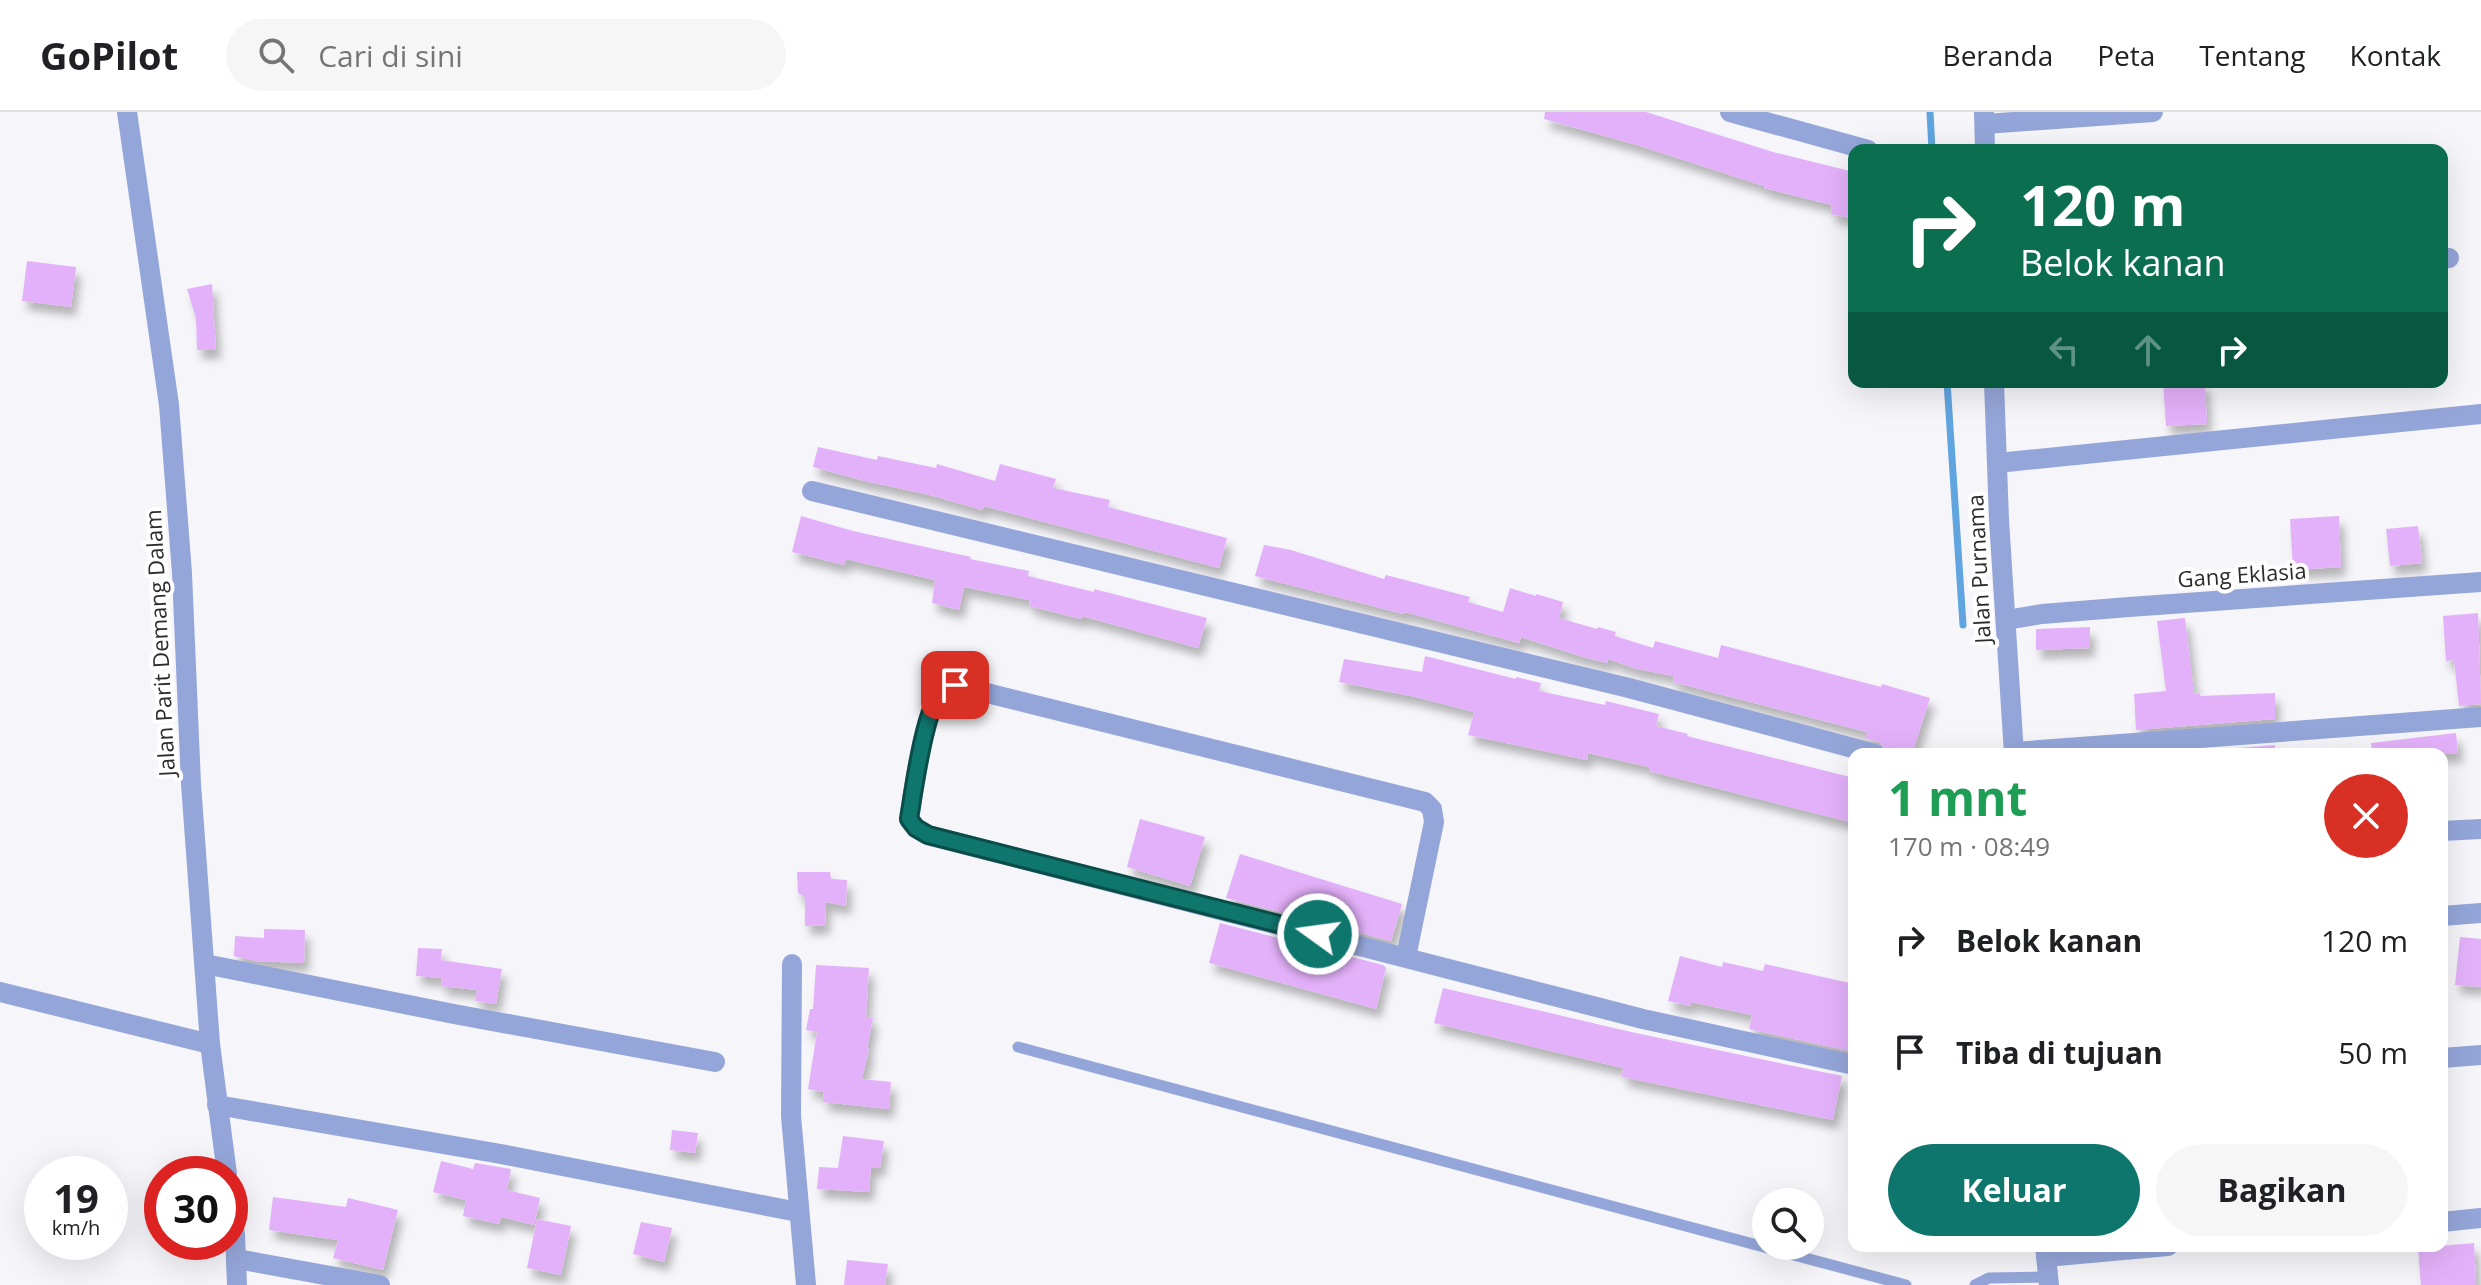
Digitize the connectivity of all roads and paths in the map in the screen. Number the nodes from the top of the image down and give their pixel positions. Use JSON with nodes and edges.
{"nodes":[{"id":1,"x":127,"y":112,"type":"edge"},
{"id":2,"x":1730,"y":112,"type":"edge"},
{"id":3,"x":2153,"y":112,"type":"edge"},
{"id":4,"x":1984,"y":118,"type":"edge"},
{"id":5,"x":1848,"y":144,"type":"edge"},
{"id":6,"x":1985,"y":144,"type":"edge"},
{"id":7,"x":1994,"y":388,"type":"edge"},
{"id":8,"x":2481,"y":414,"type":"edge"},
{"id":9,"x":1997,"y":463,"type":"junction"},
{"id":10,"x":812,"y":491,"type":"dead end"},
{"id":11,"x":2481,"y":582,"type":"edge"},
{"id":12,"x":2006,"y":620,"type":"junction"},
{"id":13,"x":2481,"y":717,"type":"edge"},
{"id":14,"x":1853,"y":748,"type":"edge"},
{"id":15,"x":2014,"y":748,"type":"edge"},
{"id":16,"x":2079,"y":748,"type":"edge"},
{"id":17,"x":2481,"y":829,"type":"edge"},
{"id":18,"x":2448,"y":831,"type":"edge"},
{"id":19,"x":2481,"y":913,"type":"edge"},
{"id":20,"x":2448,"y":916,"type":"edge"},
{"id":21,"x":1406,"y":957,"type":"junction"},
{"id":22,"x":205,"y":964,"type":"junction"},
{"id":23,"x":792,"y":964,"type":"dead end"},
{"id":24,"x":0,"y":992,"type":"edge"},
{"id":25,"x":210,"y":1044,"type":"junction"},
{"id":26,"x":1018,"y":1047,"type":"dead end"},
{"id":27,"x":2481,"y":1055,"type":"edge"},
{"id":28,"x":2448,"y":1058,"type":"edge"},
{"id":29,"x":715,"y":1062,"type":"dead end"},
{"id":30,"x":1848,"y":1064,"type":"edge"},
{"id":31,"x":217,"y":1105,"type":"junction"},
{"id":32,"x":224,"y":1156,"type":"edge"},
{"id":33,"x":798,"y":1212,"type":"junction"},
{"id":34,"x":2481,"y":1218,"type":"edge"},
{"id":35,"x":2448,"y":1221,"type":"edge"},
{"id":36,"x":2132,"y":1252,"type":"edge"},
{"id":37,"x":237,"y":1260,"type":"edge"},
{"id":38,"x":242,"y":1260,"type":"edge"},
{"id":39,"x":2047,"y":1266,"type":"edge"},
{"id":40,"x":237,"y":1285,"type":"edge"},
{"id":41,"x":380,"y":1285,"type":"edge"},
{"id":42,"x":806,"y":1285,"type":"edge"},
{"id":43,"x":1906,"y":1285,"type":"edge"},
{"id":44,"x":1975,"y":1285,"type":"edge"}],
"edges":[{"from":1,"to":22,"type":"street","name":"Jalan Parit Demang Dalam"},
{"from":2,"to":5,"type":"street"},
{"from":3,"to":4,"type":"street"},
{"from":4,"to":6,"type":"street"},
{"from":7,"to":9,"type":"street","name":"Jalan Purnama"},
{"from":8,"to":9,"type":"street"},
{"from":9,"to":12,"type":"street","name":"Jalan Purnama"},
{"from":10,"to":14,"type":"street"},
{"from":11,"to":12,"type":"street","name":"Gang Eklasia"},
{"from":12,"to":15,"type":"street","name":"Jalan Purnama"},
{"from":13,"to":16,"type":"street"},
{"from":17,"to":18,"type":"street"},
{"from":19,"to":20,"type":"street"},
{"from":21,"to":21,"type":"street"},
{"from":21,"to":30,"type":"street"},
{"from":22,"to":25,"type":"street","name":"Jalan Parit Demang Dalam"},
{"from":22,"to":29,"type":"street"},
{"from":23,"to":33,"type":"street"},
{"from":24,"to":25,"type":"street"},
{"from":25,"to":31,"type":"street","name":"Jalan Parit Demang Dalam"},
{"from":26,"to":43,"type":"lane"},
{"from":27,"to":28,"type":"street"},
{"from":31,"to":32,"type":"street","name":"Jalan Parit Demang Dalam"},
{"from":31,"to":33,"type":"street"},
{"from":33,"to":42,"type":"street"},
{"from":34,"to":35,"type":"street"},
{"from":36,"to":39,"type":"street"},
{"from":37,"to":40,"type":"street"},
{"from":38,"to":41,"type":"street"},
{"from":39,"to":44,"type":"lane"}]}
